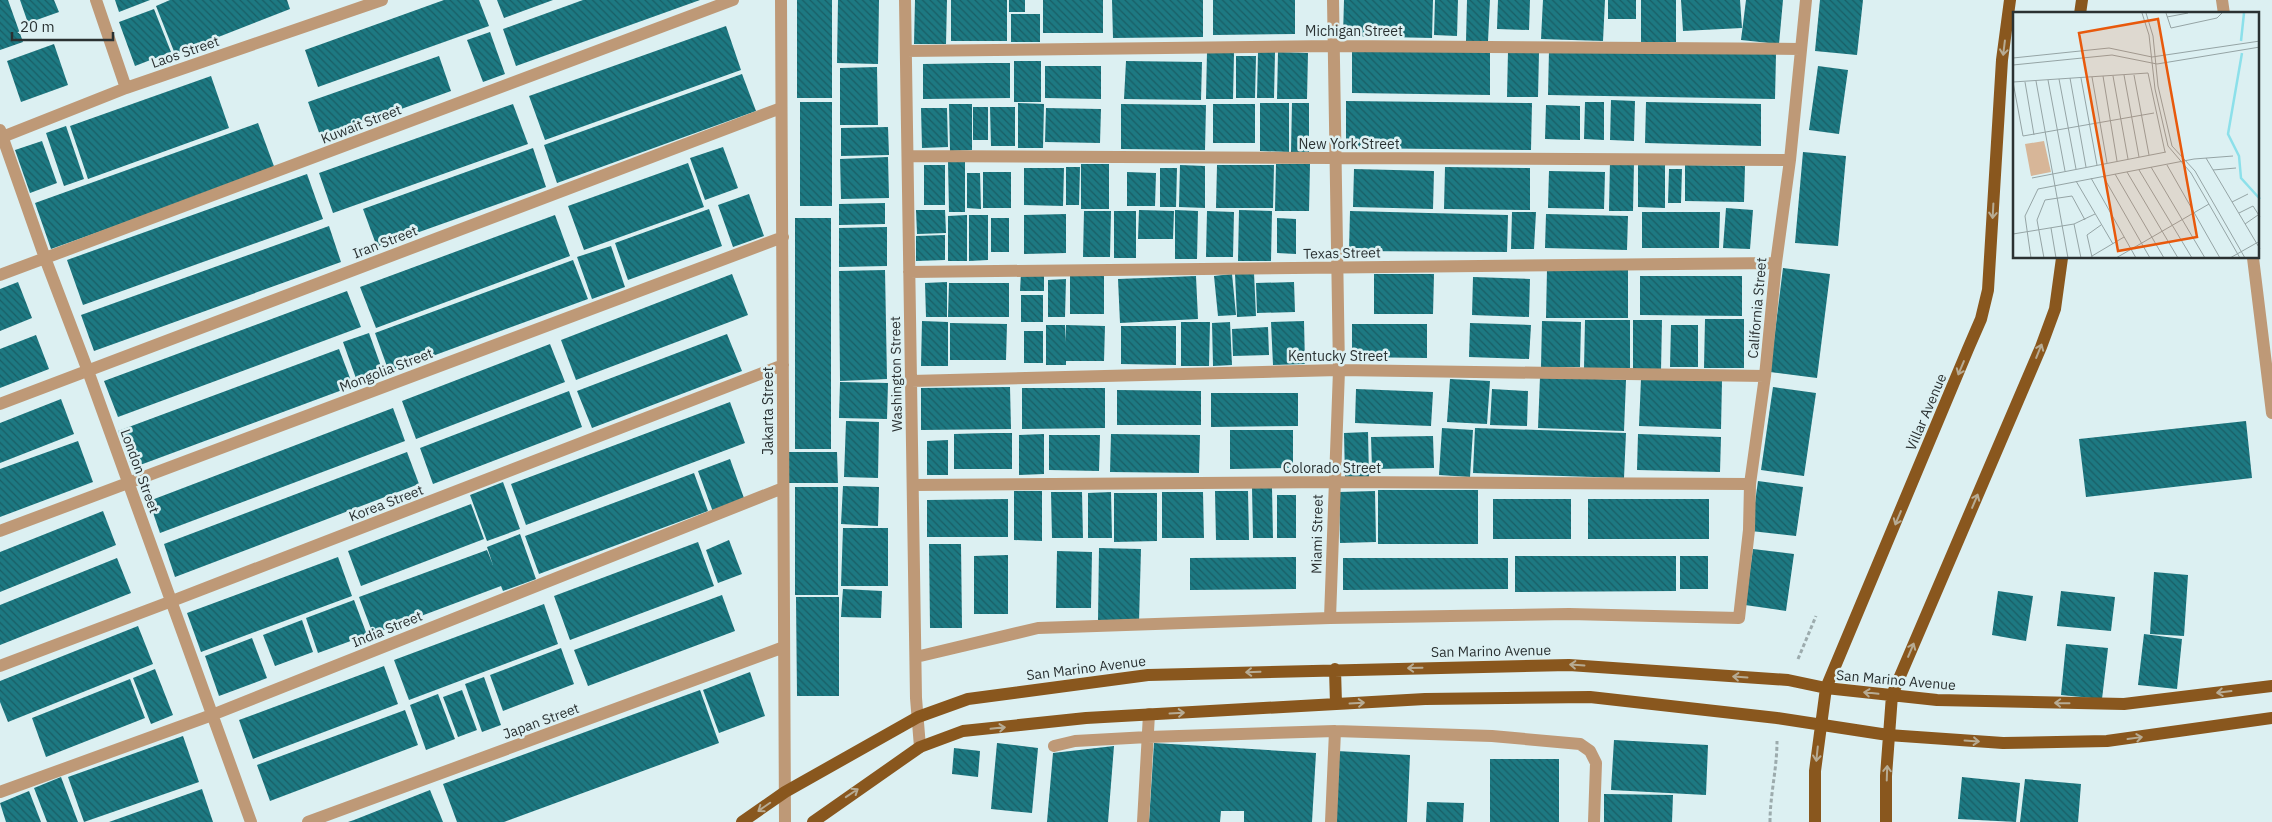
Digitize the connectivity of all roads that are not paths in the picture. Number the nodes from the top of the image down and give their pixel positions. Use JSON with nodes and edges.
{"nodes":[{"id":1,"x":96,"y":0,"type":"edge"},
{"id":2,"x":382,"y":0,"type":"edge"},
{"id":3,"x":733,"y":0,"type":"edge"},
{"id":4,"x":781,"y":0,"type":"edge"},
{"id":5,"x":905,"y":0,"type":"edge"},
{"id":6,"x":1333,"y":0,"type":"edge"},
{"id":7,"x":1806,"y":0,"type":"edge"},
{"id":8,"x":2010,"y":0,"type":"edge"},
{"id":9,"x":1333,"y":46,"type":"junction"},
{"id":10,"x":1801,"y":49,"type":"junction"},
{"id":11,"x":906,"y":51,"type":"junction"},
{"id":12,"x":126,"y":88,"type":"junction"},
{"id":13,"x":781,"y":108,"type":"junction"},
{"id":14,"x":1,"y":135,"type":"edge"},
{"id":15,"x":908,"y":156,"type":"junction"},
{"id":16,"x":1335,"y":160,"type":"junction"},
{"id":17,"x":1790,"y":160,"type":"junction"},
{"id":18,"x":783,"y":237,"type":"junction"},
{"id":19,"x":45,"y":258,"type":"junction"},
{"id":20,"x":2062,"y":259,"type":"edge"},
{"id":21,"x":2253,"y":259,"type":"edge"},
{"id":22,"x":1776,"y":263,"type":"junction"},
{"id":23,"x":1337,"y":268,"type":"junction"},
{"id":24,"x":909,"y":272,"type":"junction"},
{"id":25,"x":0,"y":275,"type":"edge"},
{"id":26,"x":783,"y":365,"type":"junction"},
{"id":27,"x":1338,"y":370,"type":"junction"},
{"id":28,"x":88,"y":371,"type":"junction"},
{"id":29,"x":1765,"y":376,"type":"junction"},
{"id":30,"x":911,"y":381,"type":"junction"},
{"id":31,"x":0,"y":404,"type":"edge"},
{"id":32,"x":2272,"y":413,"type":"edge"},
{"id":33,"x":1333,"y":482,"type":"junction"},
{"id":34,"x":127,"y":483,"type":"junction"},
{"id":35,"x":1750,"y":484,"type":"junction"},
{"id":36,"x":913,"y":485,"type":"junction"},
{"id":37,"x":783,"y":488,"type":"junction"},
{"id":38,"x":0,"y":532,"type":"edge"},
{"id":39,"x":172,"y":602,"type":"junction"},
{"id":40,"x":1330,"y":618,"type":"junction"},
{"id":41,"x":784,"y":648,"type":"junction"},
{"id":42,"x":916,"y":657,"type":"junction"},
{"id":43,"x":0,"y":666,"type":"edge"},
{"id":44,"x":1335,"y":670,"type":"junction"},
{"id":45,"x":2272,"y":686,"type":"edge"},
{"id":46,"x":1826,"y":688,"type":"junction"},
{"id":47,"x":1892,"y":695,"type":"junction"},
{"id":48,"x":1336,"y":704,"type":"junction"},
{"id":49,"x":212,"y":714,"type":"junction"},
{"id":50,"x":1149,"y":714,"type":"junction"},
{"id":51,"x":918,"y":718,"type":"junction"},
{"id":52,"x":2272,"y":718,"type":"edge"},
{"id":53,"x":1820,"y":726,"type":"junction"},
{"id":54,"x":1336,"y":731,"type":"junction"},
{"id":55,"x":1888,"y":735,"type":"junction"},
{"id":56,"x":1148,"y":737,"type":"junction"},
{"id":57,"x":1054,"y":746,"type":"dead end"},
{"id":58,"x":920,"y":747,"type":"junction"},
{"id":59,"x":0,"y":792,"type":"edge"},
{"id":60,"x":785,"y":792,"type":"junction"},
{"id":61,"x":251,"y":822,"type":"edge"},
{"id":62,"x":308,"y":822,"type":"edge"},
{"id":63,"x":742,"y":822,"type":"edge"},
{"id":64,"x":785,"y":822,"type":"edge"},
{"id":65,"x":813,"y":822,"type":"edge"},
{"id":66,"x":1143,"y":822,"type":"edge"},
{"id":67,"x":1330,"y":822,"type":"edge"},
{"id":68,"x":1594,"y":822,"type":"edge"},
{"id":69,"x":1815,"y":822,"type":"edge"},
{"id":70,"x":1886,"y":822,"type":"edge"}],
"edges":[{"from":1,"to":12,"type":"street"},
{"from":2,"to":12,"type":"street","name":"Laos Street"},
{"from":3,"to":19,"type":"street","name":"Kuwait Street"},
{"from":4,"to":13,"type":"street","name":"Jakarta Street"},
{"from":5,"to":11,"type":"street","name":"Washington Street"},
{"from":6,"to":9,"type":"street","name":"Miami Street"},
{"from":7,"to":10,"type":"street","name":"California Street"},
{"from":8,"to":46,"type":"main road","name":"Villar Avenue","one_way":true},
{"from":9,"to":10,"type":"street","name":"Michigan Street"},
{"from":9,"to":11,"type":"street","name":"Michigan Street"},
{"from":9,"to":16,"type":"street","name":"Miami Street"},
{"from":10,"to":17,"type":"street","name":"California Street"},
{"from":11,"to":15,"type":"street","name":"Washington Street"},
{"from":12,"to":14,"type":"street","name":"Laos Street"},
{"from":13,"to":18,"type":"street","name":"Jakarta Street"},
{"from":13,"to":28,"type":"street","name":"Iran Street"},
{"from":14,"to":19,"type":"street","name":"London Street"},
{"from":15,"to":16,"type":"street","name":"New York Street"},
{"from":15,"to":24,"type":"street","name":"Washington Street"},
{"from":16,"to":17,"type":"street","name":"New York Street"},
{"from":16,"to":23,"type":"street","name":"Miami Street"},
{"from":17,"to":22,"type":"street","name":"California Street"},
{"from":18,"to":26,"type":"street","name":"Jakarta Street"},
{"from":18,"to":34,"type":"street","name":"Mongolia Street"},
{"from":19,"to":25,"type":"street","name":"Kuwait Street"},
{"from":19,"to":28,"type":"street","name":"London Street"},
{"from":47,"to":20,"type":"main road","one_way":true},
{"from":21,"to":32,"type":"street"},
{"from":22,"to":23,"type":"street","name":"Texas Street"},
{"from":22,"to":29,"type":"street","name":"California Street"},
{"from":23,"to":24,"type":"street","name":"Texas Street"},
{"from":23,"to":27,"type":"street","name":"Miami Street"},
{"from":24,"to":30,"type":"street","name":"Washington Street"},
{"from":26,"to":37,"type":"street","name":"Jakarta Street"},
{"from":26,"to":39,"type":"street","name":"Korea Street"},
{"from":27,"to":29,"type":"street","name":"Kentucky Street"},
{"from":27,"to":30,"type":"street","name":"Kentucky Street"},
{"from":27,"to":33,"type":"street","name":"Miami Street"},
{"from":28,"to":31,"type":"street","name":"Iran Street"},
{"from":28,"to":34,"type":"street","name":"London Street"},
{"from":29,"to":35,"type":"street","name":"California Street"},
{"from":30,"to":36,"type":"street","name":"Washington Street"},
{"from":33,"to":35,"type":"street","name":"Colorado Street"},
{"from":33,"to":36,"type":"street","name":"Colorado Street"},
{"from":33,"to":40,"type":"street","name":"Miami Street"},
{"from":34,"to":38,"type":"street","name":"Mongolia Street"},
{"from":34,"to":39,"type":"street","name":"London Street"},
{"from":35,"to":40,"type":"street","name":"California Street"},
{"from":36,"to":42,"type":"street","name":"Washington Street"},
{"from":37,"to":41,"type":"street","name":"Jakarta Street"},
{"from":37,"to":49,"type":"street","name":"India Street"},
{"from":39,"to":43,"type":"street","name":"Korea Street"},
{"from":39,"to":49,"type":"street","name":"London Street"},
{"from":40,"to":42,"type":"street"},
{"from":41,"to":60,"type":"street","name":"Jakarta Street"},
{"from":41,"to":62,"type":"street","name":"Japan Street"},
{"from":42,"to":51,"type":"street","name":"Washington Street"},
{"from":46,"to":44,"type":"main road","name":"San Marino Avenue","one_way":true},
{"from":44,"to":48,"type":"main road"},
{"from":44,"to":51,"type":"main road","name":"San Marino Avenue","one_way":true},
{"from":45,"to":47,"type":"main road","name":"San Marino Avenue","one_way":true},
{"from":47,"to":46,"type":"main road","name":"San Marino Avenue","one_way":true},
{"from":46,"to":53,"type":"main road","name":"Villar Avenue"},
{"from":47,"to":55,"type":"main road"},
{"from":50,"to":48,"type":"main road","one_way":true},
{"from":48,"to":53,"type":"main road","one_way":true},
{"from":49,"to":59,"type":"street","name":"India Street"},
{"from":49,"to":61,"type":"street","name":"London Street"},
{"from":50,"to":56,"type":"street"},
{"from":58,"to":50,"type":"main road","one_way":true},
{"from":51,"to":58,"type":"street","name":"Washington Street"},
{"from":51,"to":60,"type":"main road","name":"San Marino Avenue"},
{"from":55,"to":52,"type":"main road","one_way":true},
{"from":53,"to":55,"type":"main road"},
{"from":53,"to":69,"type":"main road","name":"Villar Avenue","one_way":true},
{"from":54,"to":56,"type":"street"},
{"from":54,"to":67,"type":"street"},
{"from":54,"to":68,"type":"street"},
{"from":70,"to":55,"type":"main road","one_way":true},
{"from":56,"to":57,"type":"street"},
{"from":56,"to":66,"type":"street"},
{"from":65,"to":58,"type":"main road","one_way":true},
{"from":60,"to":63,"type":"main road","name":"San Marino Avenue","one_way":true},
{"from":60,"to":64,"type":"street","name":"Jakarta Street"}]}
